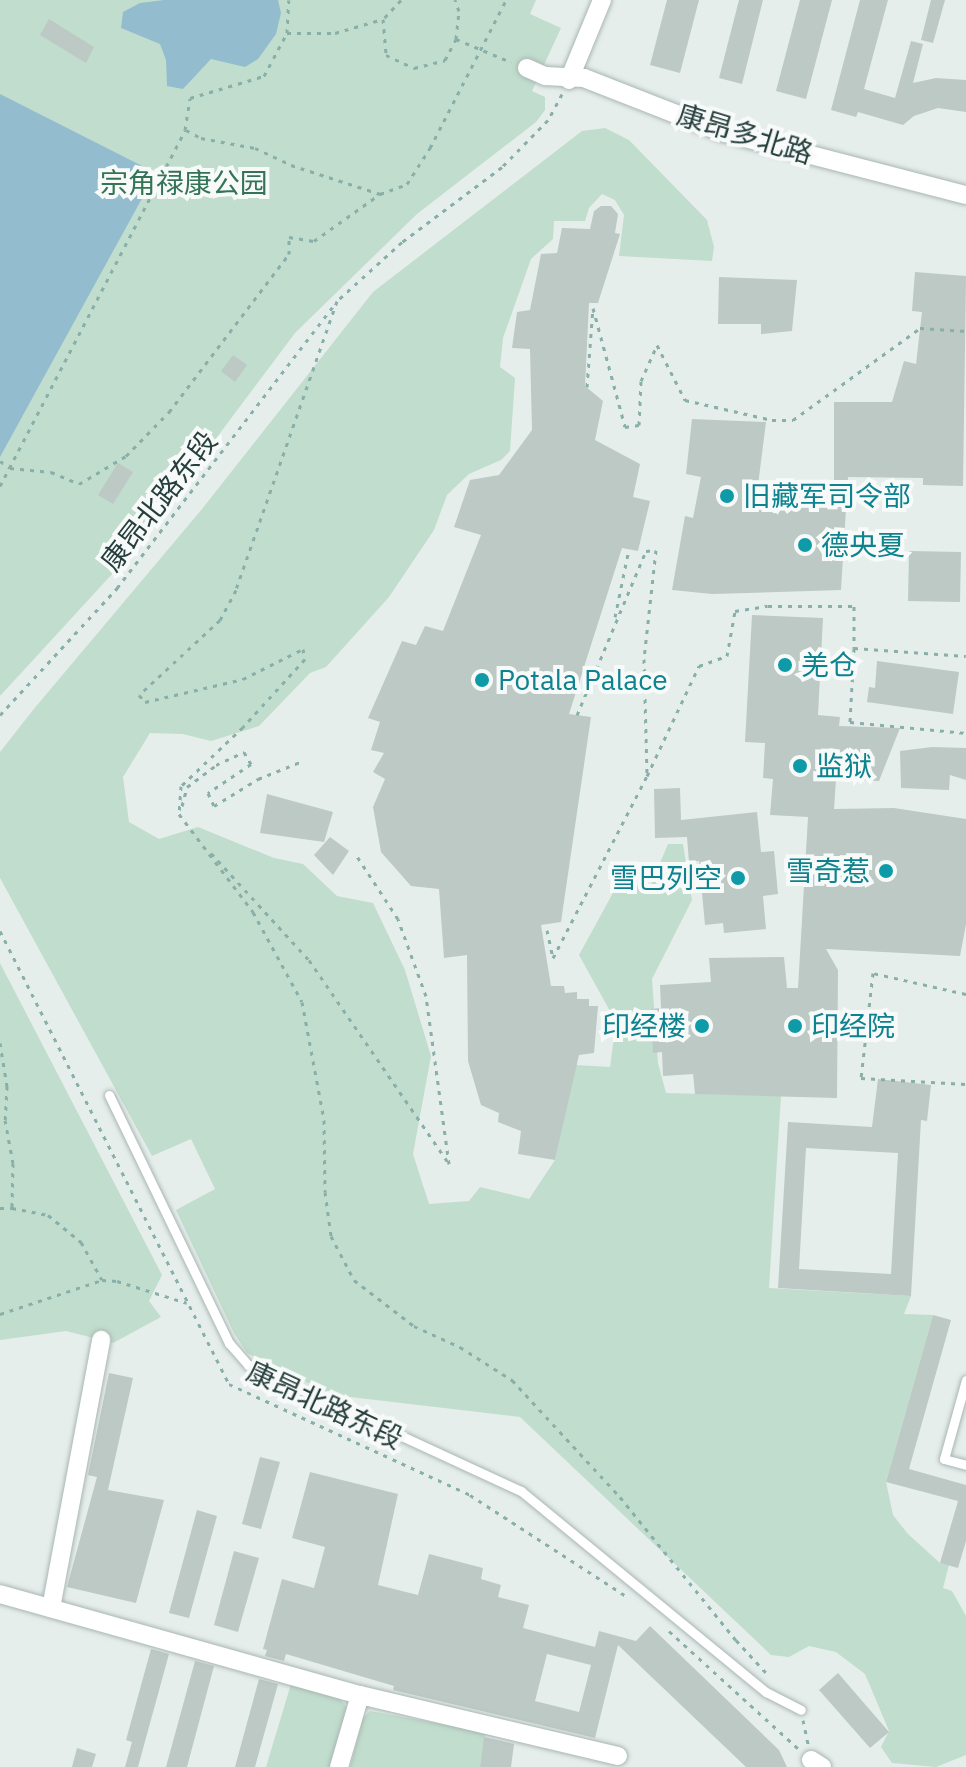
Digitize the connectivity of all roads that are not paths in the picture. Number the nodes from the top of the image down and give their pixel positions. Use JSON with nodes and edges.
{"nodes":[{"id":1,"x":602,"y":0,"type":"edge"},
{"id":2,"x":525,"y":67,"type":"road end"},
{"id":3,"x":569,"y":80,"type":"junction"},
{"id":4,"x":966,"y":195,"type":"edge"},
{"id":5,"x":109,"y":1095,"type":"dead end"},
{"id":6,"x":101,"y":1340,"type":"dead end"},
{"id":7,"x":966,"y":1380,"type":"edge"},
{"id":8,"x":966,"y":1465,"type":"edge"},
{"id":9,"x":0,"y":1594,"type":"edge"},
{"id":10,"x":51,"y":1608,"type":"junction"},
{"id":11,"x":360,"y":1695,"type":"junction"},
{"id":12,"x":801,"y":1710,"type":"road end"},
{"id":13,"x":618,"y":1756,"type":"dead end"},
{"id":14,"x":339,"y":1767,"type":"edge"}],
"edges":[{"from":1,"to":3,"type":"street"},
{"from":2,"to":3,"type":"street","name":"康昂多北路"},
{"from":3,"to":4,"type":"street","name":"康昂多北路"},
{"from":5,"to":12,"type":"lane"},
{"from":6,"to":10,"type":"street"},
{"from":7,"to":8,"type":"lane"},
{"from":9,"to":10,"type":"street"},
{"from":10,"to":11,"type":"street"},
{"from":11,"to":13,"type":"street"},
{"from":11,"to":14,"type":"street"}]}
